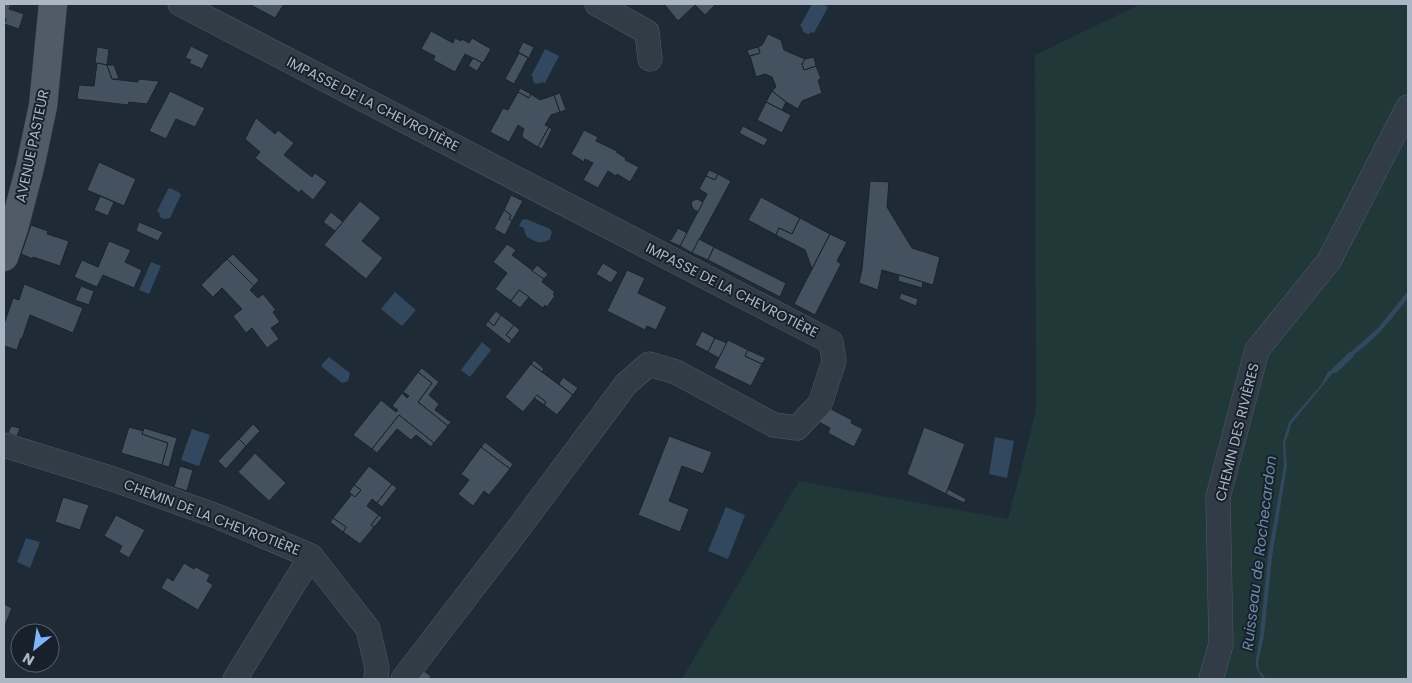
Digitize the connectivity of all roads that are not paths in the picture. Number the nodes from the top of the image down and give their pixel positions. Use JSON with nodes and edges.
{"nodes":[{"id":1,"x":53,"y":4,"type":"edge"},
{"id":2,"x":180,"y":4,"type":"edge"},
{"id":3,"x":597,"y":4,"type":"edge"},
{"id":4,"x":650,"y":59,"type":"dead end"},
{"id":5,"x":1408,"y":107,"type":"edge"},
{"id":6,"x":4,"y":257,"type":"edge"},
{"id":7,"x":4,"y":445,"type":"edge"},
{"id":8,"x":311,"y":556,"type":"junction"},
{"id":9,"x":235,"y":679,"type":"edge"},
{"id":10,"x":376,"y":679,"type":"edge"},
{"id":11,"x":403,"y":679,"type":"edge"},
{"id":12,"x":1211,"y":679,"type":"edge"}],
"edges":[{"from":1,"to":6,"type":"main road","name":"AVENUE PASTEUR"},
{"from":2,"to":11,"type":"street","name":"IMPASSE DE LA CHEVROTIÈRE"},
{"from":3,"to":4,"type":"street"},
{"from":5,"to":12,"type":"street","name":"CHEMIN DES RIVIÈRES"},
{"from":7,"to":8,"type":"street","name":"CHEMIN DE LA CHEVROTIÈRE"},
{"from":8,"to":9,"type":"street"},
{"from":8,"to":10,"type":"street","name":"CHEMIN DE LA CHEVROTIÈRE"}]}
